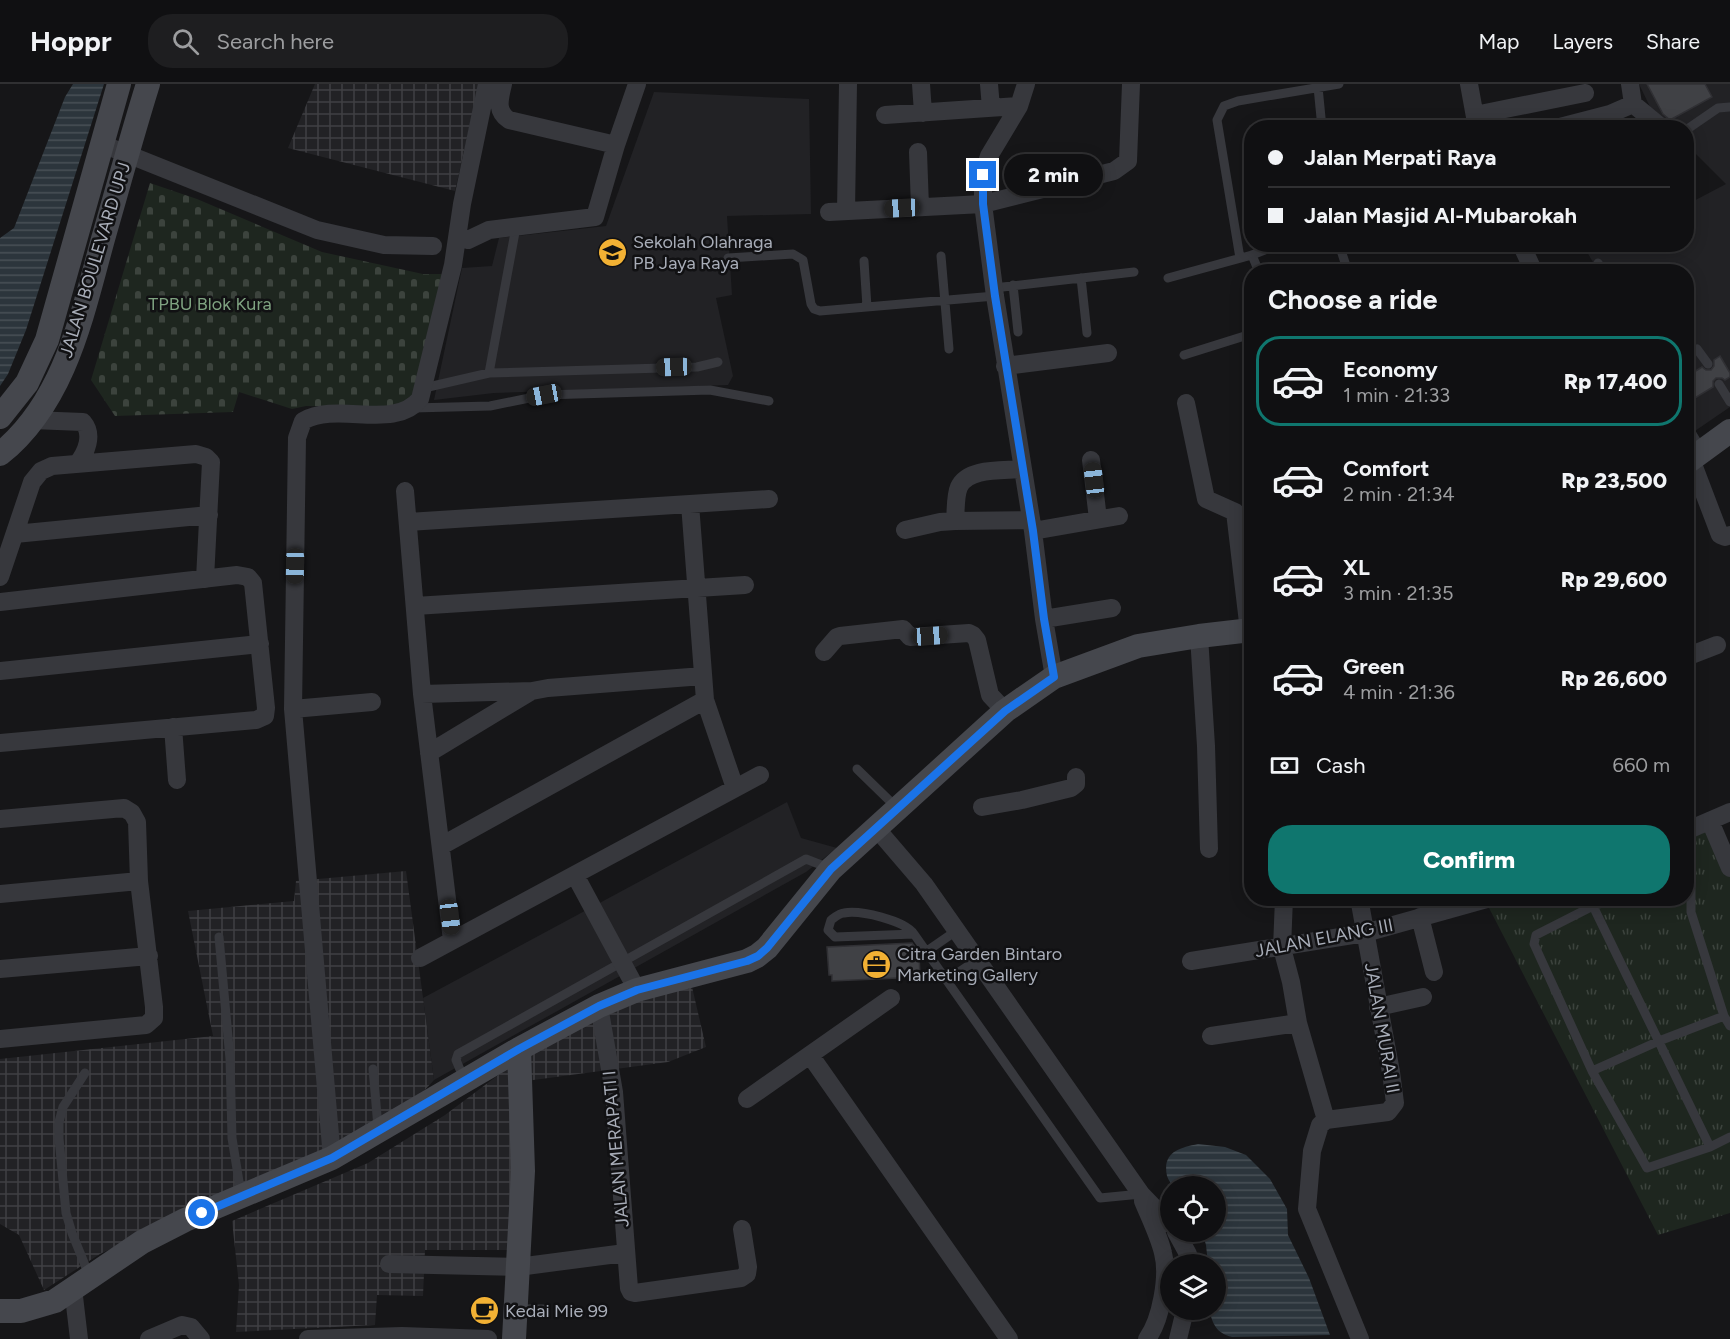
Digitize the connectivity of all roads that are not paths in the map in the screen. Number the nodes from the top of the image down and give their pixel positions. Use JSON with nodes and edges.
{"nodes":[{"id":1,"x":119,"y":84,"type":"edge"},
{"id":2,"x":148,"y":84,"type":"edge"},
{"id":3,"x":487,"y":84,"type":"edge"},
{"id":4,"x":503,"y":84,"type":"edge"},
{"id":5,"x":637,"y":84,"type":"edge"},
{"id":6,"x":848,"y":84,"type":"edge"},
{"id":7,"x":921,"y":84,"type":"edge"},
{"id":8,"x":989,"y":84,"type":"edge"},
{"id":9,"x":1026,"y":84,"type":"edge"},
{"id":10,"x":1131,"y":84,"type":"edge"},
{"id":11,"x":1339,"y":84,"type":"edge"},
{"id":12,"x":1469,"y":84,"type":"edge"},
{"id":13,"x":1630,"y":84,"type":"edge"},
{"id":14,"x":1318,"y":87,"type":"junction"},
{"id":15,"x":1585,"y":93,"type":"dead end"},
{"id":16,"x":1634,"y":104,"type":"junction"},
{"id":17,"x":1019,"y":106,"type":"junction"},
{"id":18,"x":1730,"y":107,"type":"edge"},
{"id":19,"x":991,"y":108,"type":"junction"},
{"id":20,"x":923,"y":112,"type":"junction"},
{"id":21,"x":885,"y":115,"type":"dead end"},
{"id":22,"x":1321,"y":120,"type":"edge"},
{"id":23,"x":1476,"y":120,"type":"edge"},
{"id":24,"x":1480,"y":120,"type":"edge"},
{"id":25,"x":1587,"y":120,"type":"edge"},
{"id":26,"x":1653,"y":120,"type":"edge"},
{"id":27,"x":1694,"y":124,"type":"edge"},
{"id":28,"x":102,"y":144,"type":"junction"},
{"id":29,"x":616,"y":145,"type":"junction"},
{"id":30,"x":918,"y":152,"type":"dead end"},
{"id":31,"x":127,"y":153,"type":"junction"},
{"id":32,"x":983,"y":204,"type":"junction"},
{"id":33,"x":921,"y":207,"type":"junction"},
{"id":34,"x":516,"y":227,"type":"junction"},
{"id":35,"x":468,"y":240,"type":"dead end"},
{"id":36,"x":433,"y":246,"type":"dead end"},
{"id":37,"x":1260,"y":252,"type":"edge"},
{"id":38,"x":1252,"y":255,"type":"junction"},
{"id":39,"x":941,"y":256,"type":"dead end"},
{"id":40,"x":728,"y":258,"type":"dead end"},
{"id":41,"x":1240,"y":258,"type":"junction"},
{"id":42,"x":864,"y":261,"type":"dead end"},
{"id":43,"x":1255,"y":264,"type":"edge"},
{"id":44,"x":1134,"y":272,"type":"dead end"},
{"id":45,"x":1081,"y":278,"type":"junction"},
{"id":46,"x":1168,"y":278,"type":"dead end"},
{"id":47,"x":1013,"y":285,"type":"junction"},
{"id":48,"x":994,"y":292,"type":"junction"},
{"id":49,"x":945,"y":301,"type":"junction"},
{"id":50,"x":867,"y":307,"type":"junction"},
{"id":51,"x":1018,"y":332,"type":"dead end"},
{"id":52,"x":1087,"y":333,"type":"dead end"},
{"id":53,"x":1244,"y":336,"type":"edge"},
{"id":54,"x":949,"y":349,"type":"dead end"},
{"id":55,"x":1694,"y":351,"type":"edge"},
{"id":56,"x":1108,"y":353,"type":"dead end"},
{"id":57,"x":1184,"y":355,"type":"dead end"},
{"id":58,"x":718,"y":362,"type":"dead end"},
{"id":59,"x":1708,"y":364,"type":"dead end"},
{"id":60,"x":1005,"y":366,"type":"junction"},
{"id":61,"x":489,"y":373,"type":"junction"},
{"id":62,"x":1719,"y":384,"type":"dead end"},
{"id":63,"x":424,"y":388,"type":"junction"},
{"id":64,"x":769,"y":401,"type":"dead end"},
{"id":65,"x":1730,"y":402,"type":"edge"},
{"id":66,"x":1186,"y":403,"type":"dead end"},
{"id":67,"x":413,"y":408,"type":"junction"},
{"id":68,"x":0,"y":417,"type":"edge"},
{"id":69,"x":32,"y":420,"type":"junction"},
{"id":70,"x":1730,"y":431,"type":"edge"},
{"id":71,"x":0,"y":454,"type":"edge"},
{"id":72,"x":1694,"y":456,"type":"edge"},
{"id":73,"x":1091,"y":460,"type":"dead end"},
{"id":74,"x":1694,"y":460,"type":"edge"},
{"id":75,"x":77,"y":464,"type":"junction"},
{"id":76,"x":1022,"y":469,"type":"junction"},
{"id":77,"x":405,"y":491,"type":"dead end"},
{"id":78,"x":769,"y":499,"type":"dead end"},
{"id":79,"x":690,"y":504,"type":"junction"},
{"id":80,"x":208,"y":515,"type":"junction"},
{"id":81,"x":1119,"y":516,"type":"dead end"},
{"id":82,"x":1098,"y":519,"type":"junction"},
{"id":83,"x":955,"y":521,"type":"junction"},
{"id":84,"x":408,"y":522,"type":"junction"},
{"id":85,"x":1032,"y":525,"type":"junction"},
{"id":86,"x":905,"y":530,"type":"dead end"},
{"id":87,"x":15,"y":534,"type":"junction"},
{"id":88,"x":1730,"y":535,"type":"edge"},
{"id":89,"x":0,"y":577,"type":"edge"},
{"id":90,"x":205,"y":579,"type":"junction"},
{"id":91,"x":1244,"y":583,"type":"edge"},
{"id":92,"x":745,"y":585,"type":"dead end"},
{"id":93,"x":697,"y":588,"type":"junction"},
{"id":94,"x":0,"y":602,"type":"edge"},
{"id":95,"x":415,"y":606,"type":"junction"},
{"id":96,"x":1112,"y":608,"type":"dead end"},
{"id":97,"x":1044,"y":619,"type":"junction"},
{"id":98,"x":1244,"y":632,"type":"edge"},
{"id":99,"x":1199,"y":636,"type":"junction"},
{"id":100,"x":260,"y":644,"type":"junction"},
{"id":101,"x":1717,"y":645,"type":"dead end"},
{"id":102,"x":824,"y":652,"type":"dead end"},
{"id":103,"x":1694,"y":654,"type":"edge"},
{"id":104,"x":0,"y":671,"type":"edge"},
{"id":105,"x":704,"y":676,"type":"junction"},
{"id":106,"x":1054,"y":677,"type":"junction"},
{"id":107,"x":532,"y":691,"type":"junction"},
{"id":108,"x":422,"y":694,"type":"junction"},
{"id":109,"x":705,"y":700,"type":"junction"},
{"id":110,"x":372,"y":702,"type":"dead end"},
{"id":111,"x":292,"y":709,"type":"junction"},
{"id":112,"x":1005,"y":711,"type":"junction"},
{"id":113,"x":173,"y":728,"type":"junction"},
{"id":114,"x":0,"y":743,"type":"edge"},
{"id":115,"x":429,"y":753,"type":"junction"},
{"id":116,"x":857,"y":769,"type":"dead end"},
{"id":117,"x":760,"y":775,"type":"dead end"},
{"id":118,"x":1076,"y":777,"type":"dead end"},
{"id":119,"x":177,"y":780,"type":"dead end"},
{"id":120,"x":735,"y":788,"type":"junction"},
{"id":121,"x":982,"y":807,"type":"dead end"},
{"id":122,"x":897,"y":809,"type":"junction"},
{"id":123,"x":1730,"y":812,"type":"edge"},
{"id":124,"x":0,"y":819,"type":"edge"},
{"id":125,"x":1710,"y":820,"type":"junction"},
{"id":126,"x":1694,"y":827,"type":"edge"},
{"id":127,"x":876,"y":828,"type":"junction"},
{"id":128,"x":441,"y":846,"type":"junction"},
{"id":129,"x":1209,"y":849,"type":"dead end"},
{"id":130,"x":1730,"y":868,"type":"edge"},
{"id":131,"x":831,"y":869,"type":"junction"},
{"id":132,"x":575,"y":875,"type":"junction"},
{"id":133,"x":139,"y":881,"type":"junction"},
{"id":134,"x":0,"y":894,"type":"edge"},
{"id":135,"x":1284,"y":906,"type":"edge"},
{"id":136,"x":1360,"y":906,"type":"edge"},
{"id":137,"x":1436,"y":906,"type":"edge"},
{"id":138,"x":1593,"y":906,"type":"joint"},
{"id":139,"x":1690,"y":906,"type":"edge"},
{"id":140,"x":1420,"y":917,"type":"junction"},
{"id":141,"x":956,"y":931,"type":"junction"},
{"id":142,"x":1365,"y":933,"type":"junction"},
{"id":143,"x":915,"y":934,"type":"junction"},
{"id":144,"x":219,"y":937,"type":"dead end"},
{"id":145,"x":452,"y":940,"type":"junction"},
{"id":146,"x":1282,"y":948,"type":"junction"},
{"id":147,"x":927,"y":951,"type":"junction"},
{"id":148,"x":149,"y":956,"type":"junction"},
{"id":149,"x":420,"y":958,"type":"dead end"},
{"id":150,"x":977,"y":960,"type":"junction"},
{"id":151,"x":1191,"y":961,"type":"dead end"},
{"id":152,"x":622,"y":964,"type":"junction"},
{"id":153,"x":0,"y":969,"type":"edge"},
{"id":154,"x":1434,"y":972,"type":"dead end"},
{"id":155,"x":947,"y":980,"type":"junction"},
{"id":156,"x":637,"y":990,"type":"junction"},
{"id":157,"x":1423,"y":997,"type":"dead end"},
{"id":158,"x":891,"y":998,"type":"dead end"},
{"id":159,"x":599,"y":1006,"type":"junction"},
{"id":160,"x":1378,"y":1007,"type":"junction"},
{"id":161,"x":1724,"y":1016,"type":"junction"},
{"id":162,"x":1298,"y":1023,"type":"junction"},
{"id":163,"x":1730,"y":1026,"type":"edge"},
{"id":164,"x":1211,"y":1036,"type":"dead end"},
{"id":165,"x":0,"y":1039,"type":"edge"},
{"id":166,"x":1659,"y":1041,"type":"junction"},
{"id":167,"x":519,"y":1049,"type":"junction"},
{"id":168,"x":810,"y":1055,"type":"junction"},
{"id":169,"x":373,"y":1069,"type":"dead end"},
{"id":170,"x":1592,"y":1071,"type":"junction"},
{"id":171,"x":86,"y":1073,"type":"dead end"},
{"id":172,"x":466,"y":1081,"type":"junction"},
{"id":173,"x":747,"y":1098,"type":"dead end"},
{"id":174,"x":1326,"y":1120,"type":"junction"},
{"id":175,"x":377,"y":1133,"type":"junction"},
{"id":176,"x":1730,"y":1137,"type":"edge"},
{"id":177,"x":1710,"y":1148,"type":"junction"},
{"id":178,"x":332,"y":1158,"type":"junction"},
{"id":179,"x":1141,"y":1194,"type":"junction"},
{"id":180,"x":242,"y":1197,"type":"junction"},
{"id":181,"x":1160,"y":1214,"type":"edge"},
{"id":182,"x":742,"y":1229,"type":"dead end"},
{"id":183,"x":626,"y":1253,"type":"junction"},
{"id":184,"x":1164,"y":1254,"type":"edge"},
{"id":185,"x":389,"y":1264,"type":"dead end"},
{"id":186,"x":518,"y":1267,"type":"junction"},
{"id":187,"x":82,"y":1282,"type":"junction"},
{"id":188,"x":515,"y":1310,"type":"junction"},
{"id":189,"x":543,"y":1310,"type":"dead end"},
{"id":190,"x":0,"y":1311,"type":"edge"},
{"id":191,"x":1160,"y":1312,"type":"edge"},
{"id":192,"x":1183,"y":1320,"type":"edge"},
{"id":193,"x":79,"y":1339,"type":"edge"},
{"id":194,"x":150,"y":1339,"type":"edge"},
{"id":195,"x":201,"y":1339,"type":"edge"},
{"id":196,"x":310,"y":1339,"type":"edge"},
{"id":197,"x":488,"y":1339,"type":"edge"},
{"id":198,"x":514,"y":1339,"type":"edge"},
{"id":199,"x":1010,"y":1339,"type":"edge"},
{"id":200,"x":1147,"y":1339,"type":"edge"},
{"id":201,"x":1178,"y":1339,"type":"edge"},
{"id":202,"x":1360,"y":1339,"type":"edge"}],
"edges":[{"from":1,"to":28,"type":"main road","name":"JALAN BOULEVARD UPJ"},
{"from":2,"to":31,"type":"main road","name":"JALAN BOULEVARD UPJ"},
{"from":3,"to":63,"type":"street"},
{"from":4,"to":29,"type":"street"},
{"from":5,"to":29,"type":"street"},
{"from":6,"to":33,"type":"street"},
{"from":7,"to":20,"type":"street"},
{"from":8,"to":19,"type":"street"},
{"from":9,"to":17,"type":"street"},
{"from":10,"to":32,"type":"street"},
{"from":11,"to":14,"type":"lane"},
{"from":12,"to":23,"type":"street"},
{"from":13,"to":16,"type":"street"},
{"from":14,"to":22,"type":"lane"},
{"from":14,"to":41,"type":"lane"},
{"from":15,"to":24,"type":"street"},
{"from":16,"to":25,"type":"street"},
{"from":16,"to":26,"type":"street"},
{"from":17,"to":19,"type":"street"},
{"from":17,"to":32,"type":"street"},
{"from":18,"to":27,"type":"lane"},
{"from":19,"to":20,"type":"street"},
{"from":20,"to":21,"type":"street"},
{"from":28,"to":31,"type":"street"},
{"from":28,"to":68,"type":"main road","name":"JALAN BOULEVARD UPJ"},
{"from":29,"to":34,"type":"street"},
{"from":30,"to":33,"type":"street"},
{"from":31,"to":36,"type":"street"},
{"from":31,"to":69,"type":"main road","name":"JALAN BOULEVARD UPJ"},
{"from":32,"to":33,"type":"street"},
{"from":32,"to":48,"type":"street"},
{"from":34,"to":35,"type":"street"},
{"from":34,"to":61,"type":"lane"},
{"from":37,"to":38,"type":"lane"},
{"from":38,"to":41,"type":"lane"},
{"from":38,"to":43,"type":"lane"},
{"from":39,"to":49,"type":"lane"},
{"from":40,"to":50,"type":"lane"},
{"from":41,"to":46,"type":"lane"},
{"from":42,"to":50,"type":"lane"},
{"from":44,"to":45,"type":"lane"},
{"from":45,"to":47,"type":"lane"},
{"from":45,"to":52,"type":"lane"},
{"from":47,"to":48,"type":"lane"},
{"from":47,"to":51,"type":"lane"},
{"from":48,"to":49,"type":"lane"},
{"from":48,"to":60,"type":"street"},
{"from":49,"to":50,"type":"lane"},
{"from":49,"to":54,"type":"lane"},
{"from":53,"to":57,"type":"lane"},
{"from":55,"to":59,"type":"lane"},
{"from":56,"to":60,"type":"street"},
{"from":58,"to":61,"type":"lane"},
{"from":60,"to":76,"type":"street"},
{"from":61,"to":63,"type":"lane"},
{"from":62,"to":65,"type":"lane"},
{"from":63,"to":67,"type":"street"},
{"from":64,"to":67,"type":"lane"},
{"from":66,"to":91,"type":"street"},
{"from":67,"to":111,"type":"street"},
{"from":69,"to":71,"type":"main road","name":"JALAN BOULEVARD UPJ"},
{"from":69,"to":75,"type":"street"},
{"from":70,"to":72,"type":"main road"},
{"from":73,"to":82,"type":"street"},
{"from":74,"to":88,"type":"street"},
{"from":75,"to":80,"type":"street"},
{"from":75,"to":87,"type":"street"},
{"from":76,"to":83,"type":"street"},
{"from":76,"to":85,"type":"street"},
{"from":77,"to":84,"type":"street"},
{"from":78,"to":79,"type":"street"},
{"from":79,"to":84,"type":"street"},
{"from":79,"to":93,"type":"street"},
{"from":80,"to":87,"type":"street"},
{"from":80,"to":90,"type":"street"},
{"from":81,"to":82,"type":"street"},
{"from":82,"to":85,"type":"street"},
{"from":83,"to":85,"type":"street"},
{"from":83,"to":86,"type":"street"},
{"from":84,"to":95,"type":"street"},
{"from":85,"to":97,"type":"street"},
{"from":87,"to":89,"type":"street"},
{"from":90,"to":94,"type":"street"},
{"from":90,"to":100,"type":"street"},
{"from":92,"to":93,"type":"street"},
{"from":93,"to":95,"type":"street"},
{"from":93,"to":105,"type":"street"},
{"from":95,"to":108,"type":"street"},
{"from":96,"to":97,"type":"street"},
{"from":97,"to":106,"type":"street"},
{"from":98,"to":99,"type":"main road"},
{"from":99,"to":106,"type":"main road"},
{"from":99,"to":129,"type":"street"},
{"from":100,"to":104,"type":"street"},
{"from":100,"to":113,"type":"street"},
{"from":101,"to":103,"type":"street"},
{"from":102,"to":112,"type":"street"},
{"from":105,"to":107,"type":"street"},
{"from":105,"to":109,"type":"street"},
{"from":106,"to":112,"type":"main road"},
{"from":107,"to":108,"type":"street"},
{"from":107,"to":115,"type":"street"},
{"from":108,"to":115,"type":"street"},
{"from":109,"to":120,"type":"street"},
{"from":109,"to":128,"type":"street"},
{"from":110,"to":111,"type":"street"},
{"from":111,"to":178,"type":"street"},
{"from":112,"to":122,"type":"main road"},
{"from":113,"to":114,"type":"street"},
{"from":113,"to":119,"type":"street"},
{"from":115,"to":128,"type":"street"},
{"from":116,"to":122,"type":"lane"},
{"from":117,"to":120,"type":"street"},
{"from":118,"to":121,"type":"street"},
{"from":120,"to":132,"type":"street"},
{"from":122,"to":127,"type":"main road"},
{"from":123,"to":125,"type":"street"},
{"from":124,"to":133,"type":"street"},
{"from":125,"to":126,"type":"street"},
{"from":125,"to":130,"type":"street"},
{"from":127,"to":131,"type":"main road"},
{"from":127,"to":141,"type":"street"},
{"from":128,"to":145,"type":"street"},
{"from":131,"to":152,"type":"lane"},
{"from":131,"to":156,"type":"main road"},
{"from":132,"to":145,"type":"street"},
{"from":132,"to":152,"type":"street"},
{"from":133,"to":134,"type":"street"},
{"from":133,"to":148,"type":"street"},
{"from":135,"to":146,"type":"street"},
{"from":136,"to":142,"type":"street","name":"JALAN MURAI II"},
{"from":137,"to":140,"type":"street","name":"JALAN ELANG III"},
{"from":138,"to":166,"type":"lane"},
{"from":138,"to":170,"type":"lane"},
{"from":139,"to":161,"type":"lane"},
{"from":140,"to":142,"type":"street","name":"JALAN ELANG III"},
{"from":140,"to":154,"type":"street"},
{"from":141,"to":147,"type":"lane"},
{"from":141,"to":150,"type":"street"},
{"from":142,"to":146,"type":"street","name":"JALAN ELANG III"},
{"from":142,"to":160,"type":"street","name":"JALAN MURAI II"},
{"from":143,"to":143,"type":"lane"},
{"from":143,"to":147,"type":"lane"},
{"from":144,"to":180,"type":"lane"},
{"from":145,"to":149,"type":"street"},
{"from":146,"to":151,"type":"street","name":"JALAN ELANG III"},
{"from":146,"to":162,"type":"street"},
{"from":147,"to":155,"type":"lane"},
{"from":148,"to":153,"type":"street"},
{"from":148,"to":165,"type":"street"},
{"from":150,"to":155,"type":"lane"},
{"from":150,"to":179,"type":"street"},
{"from":152,"to":156,"type":"street"},
{"from":152,"to":172,"type":"lane"},
{"from":155,"to":179,"type":"lane"},
{"from":156,"to":159,"type":"main road"},
{"from":157,"to":160,"type":"street"},
{"from":158,"to":168,"type":"street"},
{"from":159,"to":167,"type":"main road"},
{"from":159,"to":183,"type":"street","name":"JALAN MERAPATI I"},
{"from":160,"to":174,"type":"street","name":"JALAN MURAI II"},
{"from":161,"to":163,"type":"lane"},
{"from":161,"to":166,"type":"lane"},
{"from":162,"to":164,"type":"street"},
{"from":162,"to":174,"type":"street"},
{"from":166,"to":170,"type":"lane"},
{"from":166,"to":177,"type":"lane"},
{"from":167,"to":172,"type":"main road"},
{"from":167,"to":186,"type":"main road"},
{"from":168,"to":173,"type":"street"},
{"from":168,"to":199,"type":"street"},
{"from":169,"to":175,"type":"lane"},
{"from":170,"to":177,"type":"lane"},
{"from":171,"to":187,"type":"lane"},
{"from":172,"to":175,"type":"main road"},
{"from":174,"to":202,"type":"street"},
{"from":175,"to":178,"type":"main road"},
{"from":176,"to":177,"type":"lane"},
{"from":178,"to":180,"type":"main road"},
{"from":179,"to":181,"type":"street"},
{"from":179,"to":184,"type":"street"},
{"from":180,"to":187,"type":"main road"},
{"from":182,"to":183,"type":"street","name":"JALAN MERAPATI I"},
{"from":183,"to":186,"type":"street"},
{"from":185,"to":186,"type":"street"},
{"from":186,"to":188,"type":"main road"},
{"from":187,"to":190,"type":"main road"},
{"from":187,"to":193,"type":"street"},
{"from":188,"to":189,"type":"lane"},
{"from":188,"to":198,"type":"main road"},
{"from":191,"to":200,"type":"street"},
{"from":192,"to":201,"type":"street"},
{"from":194,"to":195,"type":"street"},
{"from":196,"to":197,"type":"street"}]}
